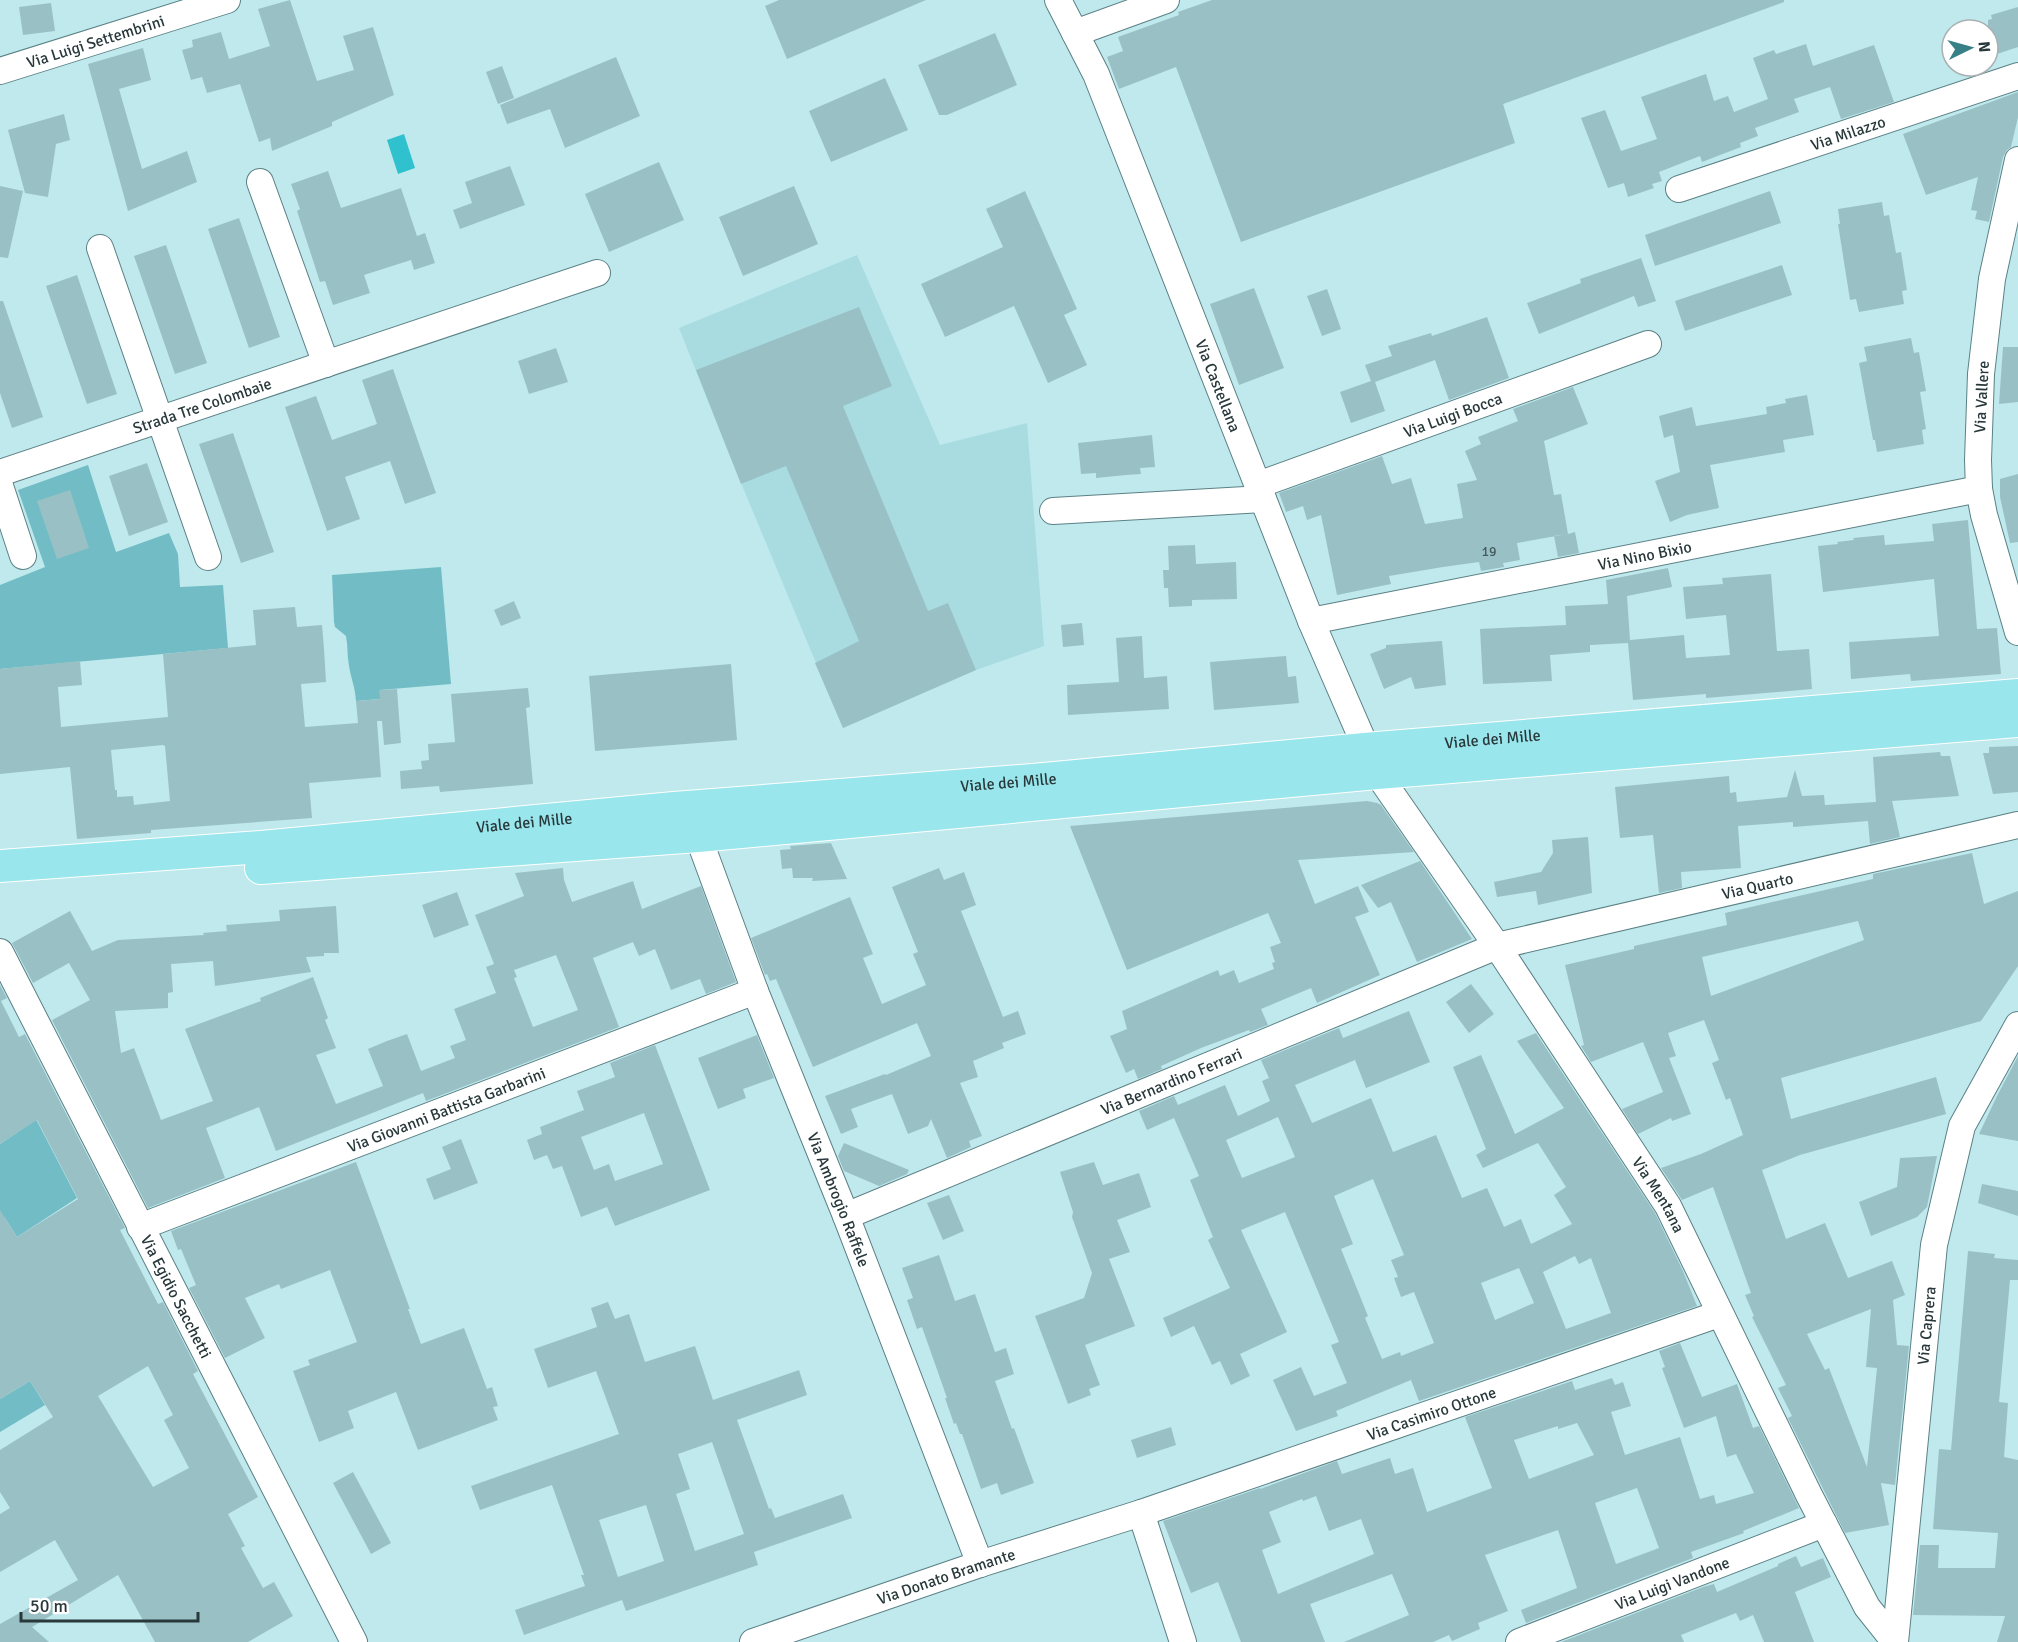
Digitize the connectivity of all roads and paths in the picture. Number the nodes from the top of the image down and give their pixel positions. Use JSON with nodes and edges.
{"nodes":[{"id":1,"x":227,"y":0,"type":"edge"},
{"id":2,"x":1058,"y":0,"type":"edge"},
{"id":3,"x":1166,"y":0,"type":"edge"},
{"id":4,"x":1075,"y":33,"type":"junction"},
{"id":5,"x":0,"y":71,"type":"edge"},
{"id":6,"x":2018,"y":76,"type":"edge"},
{"id":7,"x":2018,"y":160,"type":"edge"},
{"id":8,"x":260,"y":182,"type":"dead end"},
{"id":9,"x":1678,"y":189,"type":"dead end"},
{"id":10,"x":100,"y":248,"type":"dead end"},
{"id":11,"x":597,"y":273,"type":"dead end"},
{"id":12,"x":1648,"y":344,"type":"dead end"},
{"id":13,"x":326,"y":364,"type":"junction"},
{"id":14,"x":160,"y":420,"type":"junction"},
{"id":15,"x":0,"y":473,"type":"edge"},
{"id":16,"x":0,"y":486,"type":"edge"},
{"id":17,"x":1979,"y":489,"type":"junction"},
{"id":18,"x":1260,"y":492,"type":"junction"},
{"id":19,"x":1053,"y":510,"type":"dead end"},
{"id":20,"x":23,"y":556,"type":"dead end"},
{"id":21,"x":208,"y":557,"type":"dead end"},
{"id":22,"x":1311,"y":621,"type":"junction"},
{"id":23,"x":2018,"y":632,"type":"edge"},
{"id":24,"x":2018,"y":695,"type":"edge"},
{"id":25,"x":2018,"y":721,"type":"edge"},
{"id":26,"x":1371,"y":761,"type":"junction"},
{"id":27,"x":2018,"y":825,"type":"edge"},
{"id":28,"x":698,"y":836,"type":"junction"},
{"id":29,"x":0,"y":866,"type":"edge"},
{"id":30,"x":0,"y":888,"type":"edge"},
{"id":31,"x":1497,"y":946,"type":"junction"},
{"id":32,"x":2,"y":960,"type":"edge"},
{"id":33,"x":755,"y":991,"type":"junction"},
{"id":34,"x":2018,"y":1025,"type":"edge"},
{"id":35,"x":846,"y":1216,"type":"junction"},
{"id":36,"x":140,"y":1227,"type":"junction"},
{"id":37,"x":1719,"y":1314,"type":"junction"},
{"id":38,"x":1141,"y":1513,"type":"junction"},
{"id":39,"x":1824,"y":1524,"type":"junction"},
{"id":40,"x":980,"y":1564,"type":"junction"},
{"id":41,"x":354,"y":1642,"type":"edge"},
{"id":42,"x":753,"y":1642,"type":"edge"},
{"id":43,"x":1183,"y":1642,"type":"edge"},
{"id":44,"x":1519,"y":1642,"type":"edge"},
{"id":45,"x":1895,"y":1642,"type":"edge"}],
"edges":[{"from":1,"to":5,"type":"street","name":"Via Luigi Settembrini"},
{"from":2,"to":4,"type":"street","name":"Via Castellana"},
{"from":3,"to":4,"type":"street"},
{"from":4,"to":18,"type":"street","name":"Via Castellana"},
{"from":6,"to":9,"type":"street","name":"Via Milazzo"},
{"from":7,"to":17,"type":"street","name":"Via Vallere"},
{"from":8,"to":13,"type":"street"},
{"from":10,"to":14,"type":"street"},
{"from":11,"to":13,"type":"street","name":"Strada Tre Colombaie"},
{"from":12,"to":18,"type":"street","name":"Via Luigi Bocca"},
{"from":13,"to":14,"type":"street","name":"Strada Tre Colombaie"},
{"from":14,"to":15,"type":"street","name":"Strada Tre Colombaie"},
{"from":14,"to":21,"type":"street"},
{"from":16,"to":20,"type":"street"},
{"from":17,"to":22,"type":"street","name":"Via Nino Bixio"},
{"from":17,"to":23,"type":"street","name":"Via Vallere"},
{"from":18,"to":19,"type":"street","name":"Via Luigi Bocca"},
{"from":18,"to":22,"type":"street","name":"Via Castellana"},
{"from":22,"to":26,"type":"street","name":"Via Castellana"},
{"from":24,"to":26,"type":"main road","name":"Viale dei Mille"},
{"from":25,"to":26,"type":"main road","name":"Viale dei Mille"},
{"from":26,"to":28,"type":"main road","name":"Viale dei Mille"},
{"from":26,"to":29,"type":"main road","name":"Viale dei Mille"},
{"from":26,"to":31,"type":"street","name":"Via Mentana"},
{"from":27,"to":31,"type":"street","name":"Via Quarto"},
{"from":28,"to":30,"type":"main road","name":"Viale dei Mille"},
{"from":28,"to":33,"type":"street","name":"Via Ambrogio Raffele"},
{"from":31,"to":35,"type":"street","name":"Via Bernardino Ferrari"},
{"from":31,"to":37,"type":"street","name":"Via Mentana"},
{"from":32,"to":36,"type":"street","name":"Via Egidio Sacchetti"},
{"from":33,"to":35,"type":"street","name":"Via Ambrogio Raffele"},
{"from":33,"to":36,"type":"street","name":"Via Giovanni Battista Garbarini"},
{"from":34,"to":45,"type":"street","name":"Via Caprera"},
{"from":35,"to":40,"type":"street","name":"Via Ambrogio Raffele"},
{"from":36,"to":41,"type":"street","name":"Via Egidio Sacchetti"},
{"from":37,"to":38,"type":"street","name":"Via Casimiro Ottone"},
{"from":37,"to":39,"type":"street","name":"Via Mentana"},
{"from":38,"to":40,"type":"street","name":"Via Donato Bramante"},
{"from":38,"to":43,"type":"street"},
{"from":39,"to":44,"type":"street","name":"Via Luigi Vandone"},
{"from":39,"to":45,"type":"street","name":"Via Mentana"},
{"from":40,"to":42,"type":"street","name":"Via Donato Bramante"}]}
